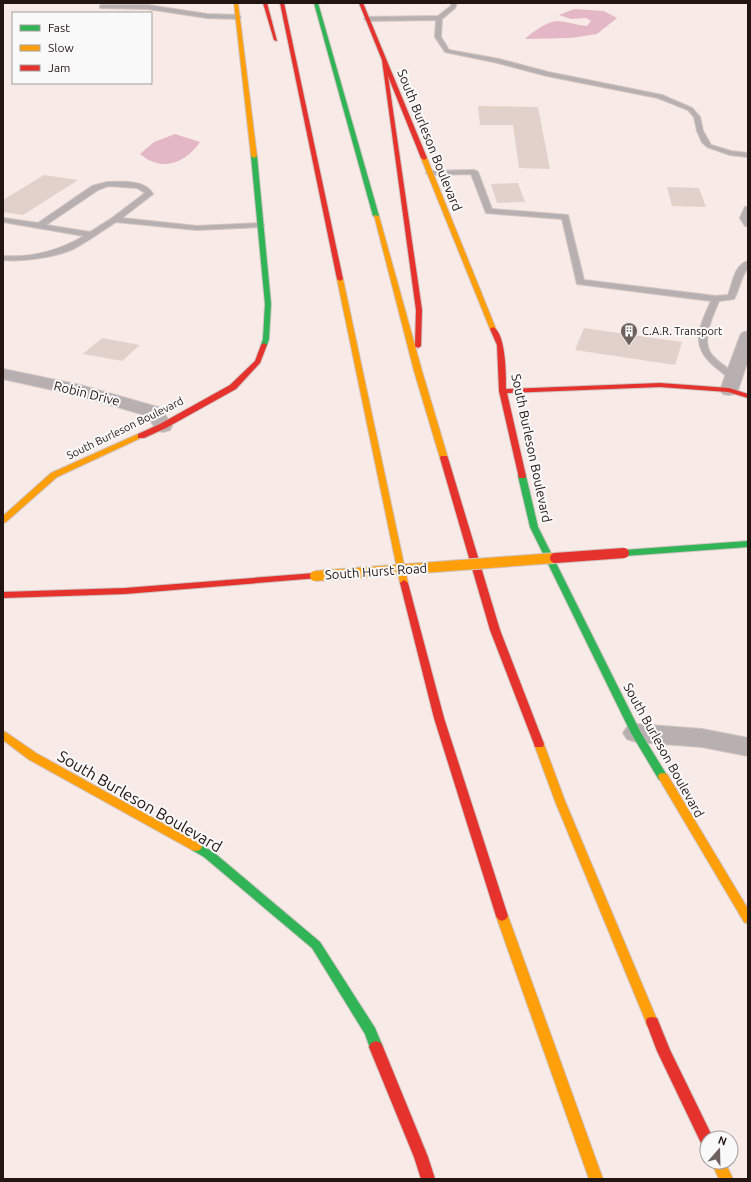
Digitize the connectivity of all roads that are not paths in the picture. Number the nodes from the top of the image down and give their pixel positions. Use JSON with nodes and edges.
{"nodes":[{"id":1,"x":236,"y":3,"type":"edge"},
{"id":2,"x":265,"y":3,"type":"edge"},
{"id":3,"x":282,"y":3,"type":"edge"},
{"id":4,"x":316,"y":3,"type":"edge"},
{"id":5,"x":361,"y":3,"type":"edge"},
{"id":6,"x":454,"y":3,"type":"edge"},
{"id":7,"x":102,"y":7,"type":"dead end"},
{"id":8,"x":238,"y":17,"type":"junction"},
{"id":9,"x":439,"y":18,"type":"junction"},
{"id":10,"x":367,"y":19,"type":"junction"},
{"id":11,"x":279,"y":52,"type":"dead end"},
{"id":12,"x":384,"y":61,"type":"junction"},
{"id":13,"x":288,"y":69,"type":"dead end"},
{"id":14,"x":297,"y":76,"type":"junction"},
{"id":15,"x":748,"y":155,"type":"edge"},
{"id":16,"x":430,"y":173,"type":"junction"},
{"id":17,"x":748,"y":209,"type":"edge"},
{"id":18,"x":3,"y":220,"type":"edge"},
{"id":19,"x":115,"y":220,"type":"junction"},
{"id":20,"x":748,"y":224,"type":"edge"},
{"id":21,"x":260,"y":225,"type":"junction"},
{"id":22,"x":39,"y":226,"type":"junction"},
{"id":23,"x":93,"y":235,"type":"junction"},
{"id":24,"x":3,"y":258,"type":"edge"},
{"id":25,"x":748,"y":263,"type":"edge"},
{"id":26,"x":716,"y":299,"type":"junction"},
{"id":27,"x":748,"y":336,"type":"edge"},
{"id":28,"x":418,"y":371,"type":"junction"},
{"id":29,"x":3,"y":374,"type":"edge"},
{"id":30,"x":732,"y":384,"type":"junction"},
{"id":31,"x":503,"y":391,"type":"junction"},
{"id":32,"x":748,"y":396,"type":"edge"},
{"id":33,"x":163,"y":426,"type":"junction"},
{"id":34,"x":3,"y":520,"type":"edge"},
{"id":35,"x":748,"y":544,"type":"edge"},
{"id":36,"x":3,"y":595,"type":"edge"},
{"id":37,"x":636,"y":733,"type":"junction"},
{"id":38,"x":3,"y":735,"type":"edge"},
{"id":39,"x":748,"y":747,"type":"edge"},
{"id":40,"x":748,"y":920,"type":"edge"},
{"id":41,"x":702,"y":1130,"type":"edge"},
{"id":42,"x":428,"y":1179,"type":"edge"},
{"id":43,"x":596,"y":1179,"type":"edge"}],
"edges":[{"from":1,"to":8,"type":"main road","name":"South Burleson Boulevard"},
{"from":2,"to":11,"type":"main road"},
{"from":3,"to":14,"type":"main road"},
{"from":4,"to":28,"type":"main road"},
{"from":5,"to":10,"type":"main road","name":"South Burleson Boulevard"},
{"from":6,"to":9,"type":"lane"},
{"from":7,"to":8,"type":"lane"},
{"from":8,"to":21,"type":"main road","name":"South Burleson Boulevard"},
{"from":9,"to":10,"type":"lane"},
{"from":9,"to":15,"type":"lane"},
{"from":10,"to":12,"type":"main road","name":"South Burleson Boulevard"},
{"from":12,"to":16,"type":"main road","name":"South Burleson Boulevard"},
{"from":12,"to":28,"type":"main road"},
{"from":13,"to":14,"type":"main road"},
{"from":14,"to":43,"type":"main road"},
{"from":16,"to":26,"type":"lane"},
{"from":16,"to":31,"type":"main road","name":"South Burleson Boulevard"},
{"from":17,"to":20,"type":"lane"},
{"from":18,"to":22,"type":"lane"},
{"from":19,"to":21,"type":"lane"},
{"from":19,"to":22,"type":"lane"},
{"from":19,"to":23,"type":"lane"},
{"from":21,"to":33,"type":"main road","name":"South Burleson Boulevard"},
{"from":22,"to":23,"type":"lane"},
{"from":23,"to":24,"type":"lane"},
{"from":25,"to":26,"type":"lane"},
{"from":26,"to":30,"type":"lane"},
{"from":27,"to":30,"type":"street"},
{"from":28,"to":41,"type":"main road"},
{"from":29,"to":33,"type":"street","name":"Robin Drive"},
{"from":30,"to":31,"type":"main road"},
{"from":30,"to":32,"type":"main road"},
{"from":31,"to":37,"type":"main road","name":"South Burleson Boulevard"},
{"from":33,"to":34,"type":"main road","name":"South Burleson Boulevard"},
{"from":35,"to":36,"type":"main road","name":"South Hurst Road","bridge":true},
{"from":37,"to":39,"type":"street"},
{"from":37,"to":40,"type":"main road","name":"South Burleson Boulevard"},
{"from":38,"to":42,"type":"main road","name":"South Burleson Boulevard"}]}
